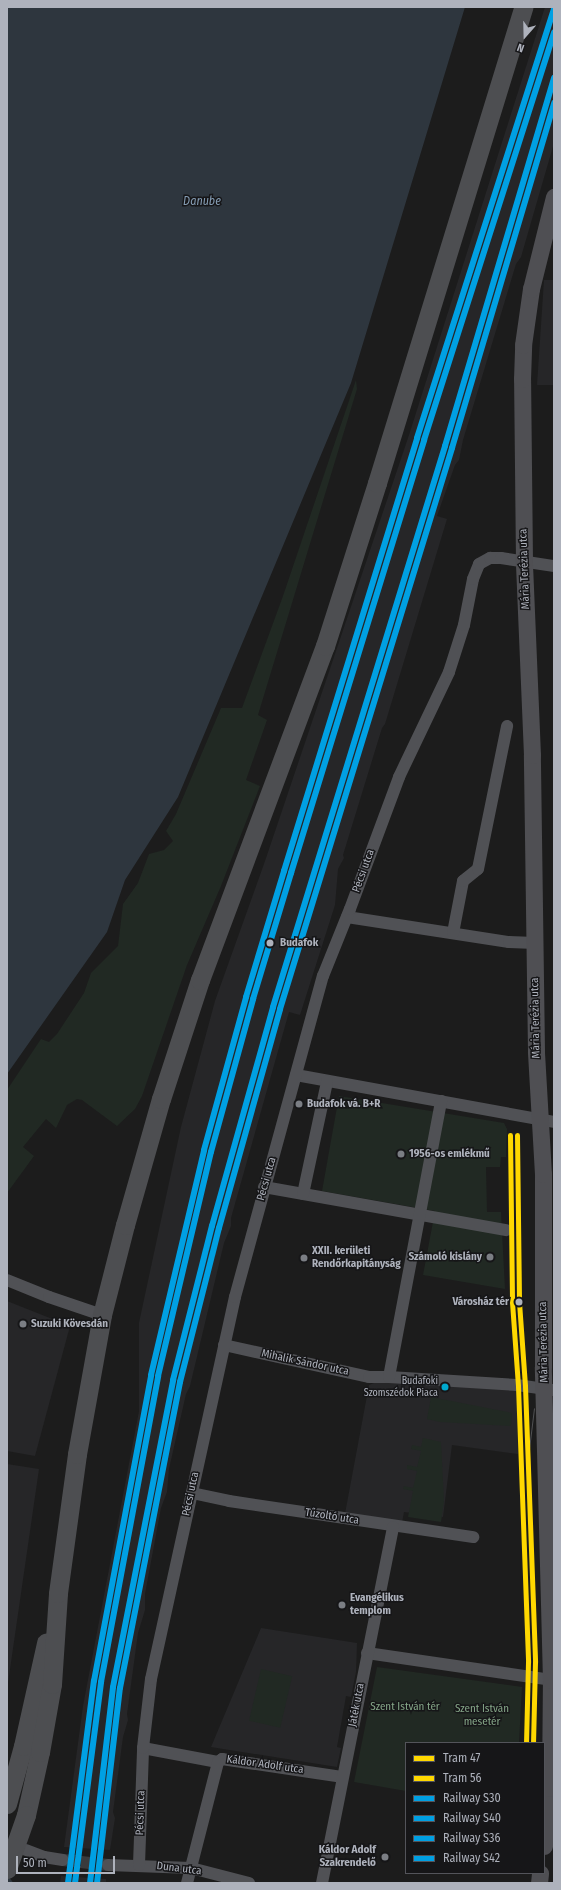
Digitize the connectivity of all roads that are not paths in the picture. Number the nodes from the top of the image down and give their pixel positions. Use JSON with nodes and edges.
{"nodes":[{"id":1,"x":523,"y":7,"type":"edge"},
{"id":2,"x":554,"y":197,"type":"edge"},
{"id":3,"x":524,"y":562,"type":"junction"},
{"id":4,"x":554,"y":566,"type":"edge"},
{"id":5,"x":507,"y":726,"type":"dead end"},
{"id":6,"x":347,"y":917,"type":"junction"},
{"id":7,"x":453,"y":933,"type":"junction"},
{"id":8,"x":535,"y":944,"type":"junction"},
{"id":9,"x":296,"y":1075,"type":"junction"},
{"id":10,"x":327,"y":1082,"type":"junction"},
{"id":11,"x":441,"y":1102,"type":"junction"},
{"id":12,"x":547,"y":1120,"type":"edge"},
{"id":13,"x":264,"y":1187,"type":"junction"},
{"id":14,"x":304,"y":1194,"type":"junction"},
{"id":15,"x":419,"y":1215,"type":"junction"},
{"id":16,"x":506,"y":1230,"type":"dead end"},
{"id":17,"x":7,"y":1280,"type":"edge"},
{"id":18,"x":102,"y":1315,"type":"junction"},
{"id":19,"x":224,"y":1345,"type":"junction"},
{"id":20,"x":389,"y":1377,"type":"junction"},
{"id":21,"x":549,"y":1389,"type":"edge"},
{"id":22,"x":192,"y":1493,"type":"junction"},
{"id":23,"x":393,"y":1527,"type":"junction"},
{"id":24,"x":473,"y":1537,"type":"dead end"},
{"id":25,"x":58,"y":1593,"type":"junction"},
{"id":26,"x":367,"y":1653,"type":"junction"},
{"id":27,"x":551,"y":1680,"type":"junction"},
{"id":28,"x":143,"y":1748,"type":"junction"},
{"id":29,"x":218,"y":1762,"type":"junction"},
{"id":30,"x":342,"y":1777,"type":"junction"},
{"id":31,"x":552,"y":1787,"type":"edge"},
{"id":32,"x":7,"y":1804,"type":"edge"},
{"id":33,"x":548,"y":1841,"type":"edge"},
{"id":34,"x":26,"y":1850,"type":"dead end"},
{"id":35,"x":63,"y":1860,"type":"tunnel mouth"},
{"id":36,"x":108,"y":1865,"type":"tunnel mouth"},
{"id":37,"x":140,"y":1865,"type":"junction"},
{"id":38,"x":191,"y":1868,"type":"junction"},
{"id":39,"x":7,"y":1869,"type":"edge"},
{"id":40,"x":187,"y":1883,"type":"edge"},
{"id":41,"x":249,"y":1883,"type":"edge"},
{"id":42,"x":322,"y":1883,"type":"edge"}],
"edges":[{"from":1,"to":18,"type":"main road"},
{"from":2,"to":3,"type":"main road","name":"Mária Terézia utca"},
{"from":3,"to":4,"type":"street","name":"Pécsi utca"},
{"from":3,"to":6,"type":"street","name":"Pécsi utca"},
{"from":3,"to":8,"type":"main road","name":"Mária Terézia utca"},
{"from":5,"to":7,"type":"street"},
{"from":6,"to":7,"type":"street"},
{"from":6,"to":9,"type":"street","name":"Pécsi utca"},
{"from":7,"to":8,"type":"street"},
{"from":8,"to":12,"type":"main road","name":"Mária Terézia utca"},
{"from":9,"to":10,"type":"street"},
{"from":9,"to":13,"type":"street","name":"Pécsi utca"},
{"from":10,"to":11,"type":"street"},
{"from":10,"to":14,"type":"street"},
{"from":11,"to":12,"type":"street"},
{"from":11,"to":15,"type":"street"},
{"from":12,"to":21,"type":"main road","name":"Mária Terézia utca"},
{"from":13,"to":14,"type":"street"},
{"from":13,"to":19,"type":"street","name":"Pécsi utca"},
{"from":14,"to":15,"type":"street"},
{"from":15,"to":16,"type":"street"},
{"from":15,"to":20,"type":"street"},
{"from":17,"to":18,"type":"street"},
{"from":18,"to":25,"type":"main road"},
{"from":19,"to":20,"type":"street","name":"Mihalik Sándor utca"},
{"from":19,"to":22,"type":"street","name":"Pécsi utca"},
{"from":20,"to":21,"type":"street","name":"Mihalik Sándor utca"},
{"from":21,"to":27,"type":"main road","name":"Mária Terézia utca"},
{"from":22,"to":23,"type":"street","name":"Tűzoltó utca"},
{"from":22,"to":28,"type":"street","name":"Pécsi utca"},
{"from":23,"to":24,"type":"street","name":"Tűzoltó utca"},
{"from":23,"to":26,"type":"street","name":"Játék utca"},
{"from":25,"to":32,"type":"main road"},
{"from":25,"to":39,"type":"main road","bridge":true},
{"from":26,"to":27,"type":"street"},
{"from":26,"to":30,"type":"street","name":"Játék utca"},
{"from":27,"to":31,"type":"main road","name":"Mária Terézia utca"},
{"from":28,"to":29,"type":"street","name":"Káldor Adolf utca"},
{"from":28,"to":37,"type":"street","name":"Pécsi utca"},
{"from":29,"to":30,"type":"street","name":"Káldor Adolf utca"},
{"from":29,"to":38,"type":"street"},
{"from":30,"to":42,"type":"street","name":"Játék utca"},
{"from":31,"to":33,"type":"main road"},
{"from":34,"to":35,"type":"street"},
{"from":36,"to":37,"type":"street","name":"Duna utca"},
{"from":37,"to":38,"type":"street","name":"Duna utca"},
{"from":38,"to":40,"type":"street"},
{"from":38,"to":41,"type":"street","name":"Duna utca"}]}
